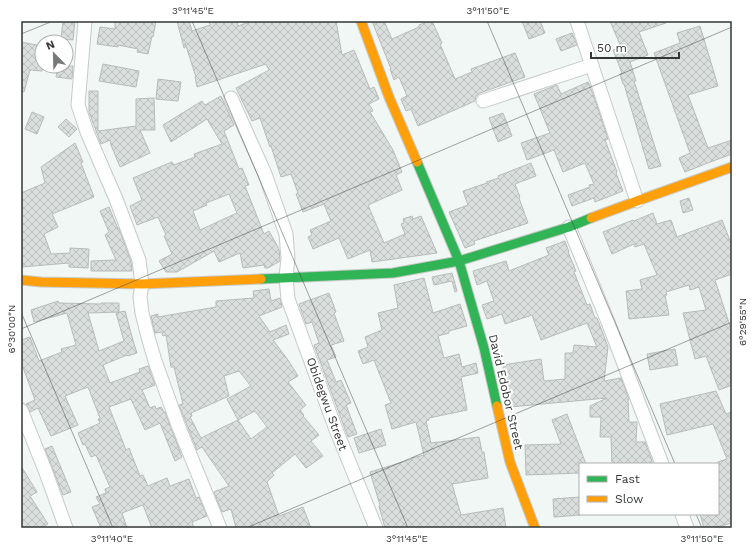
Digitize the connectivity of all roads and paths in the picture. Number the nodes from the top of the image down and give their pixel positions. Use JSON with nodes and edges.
{"nodes":[{"id":1,"x":85,"y":21,"type":"edge"},
{"id":2,"x":361,"y":21,"type":"edge"},
{"id":3,"x":577,"y":21,"type":"edge"},
{"id":4,"x":592,"y":65,"type":"junction"},
{"id":5,"x":231,"y":98,"type":"dead end"},
{"id":6,"x":483,"y":101,"type":"dead end"},
{"id":7,"x":731,"y":171,"type":"edge"},
{"id":8,"x":637,"y":201,"type":"junction"},
{"id":9,"x":568,"y":227,"type":"junction"},
{"id":10,"x":459,"y":261,"type":"junction"},
{"id":11,"x":286,"y":277,"type":"junction"},
{"id":12,"x":21,"y":280,"type":"edge"},
{"id":13,"x":142,"y":284,"type":"junction"},
{"id":14,"x":21,"y":410,"type":"edge"},
{"id":15,"x":662,"y":463,"type":"edge"},
{"id":16,"x":682,"y":515,"type":"edge"},
{"id":17,"x":66,"y":528,"type":"edge"},
{"id":18,"x":220,"y":528,"type":"edge"},
{"id":19,"x":376,"y":528,"type":"edge"},
{"id":20,"x":535,"y":528,"type":"edge"},
{"id":21,"x":687,"y":528,"type":"edge"}],
"edges":[{"from":1,"to":13,"type":"street"},
{"from":2,"to":10,"type":"street","name":"David Edobor Street"},
{"from":3,"to":4,"type":"street"},
{"from":4,"to":6,"type":"street"},
{"from":4,"to":8,"type":"street"},
{"from":5,"to":11,"type":"street","name":"Obidegwu Street"},
{"from":7,"to":8,"type":"street"},
{"from":8,"to":9,"type":"street"},
{"from":9,"to":10,"type":"street"},
{"from":9,"to":15,"type":"street"},
{"from":10,"to":11,"type":"street"},
{"from":10,"to":20,"type":"street","name":"David Edobor Street"},
{"from":11,"to":13,"type":"street"},
{"from":11,"to":19,"type":"street","name":"Obidegwu Street"},
{"from":12,"to":13,"type":"street"},
{"from":13,"to":18,"type":"street"},
{"from":14,"to":17,"type":"street"},
{"from":16,"to":21,"type":"street"}]}
